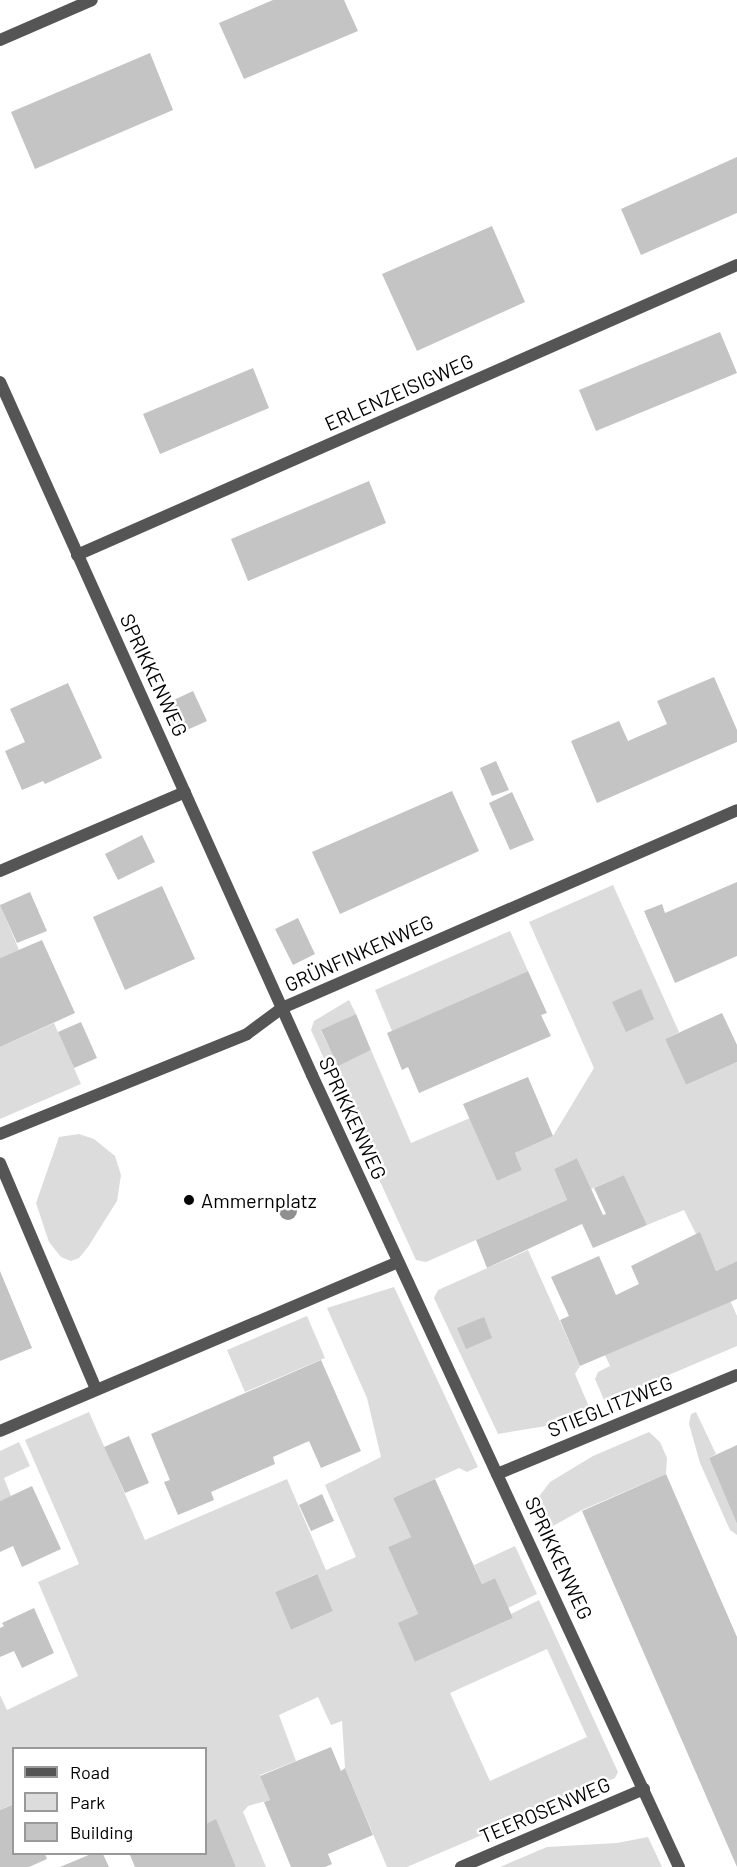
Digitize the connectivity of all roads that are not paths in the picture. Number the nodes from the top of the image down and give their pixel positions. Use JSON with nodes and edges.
{"nodes":[{"id":1,"x":92,"y":0,"type":"edge"},
{"id":2,"x":0,"y":40,"type":"edge"},
{"id":3,"x":737,"y":265,"type":"edge"},
{"id":4,"x":0,"y":382,"type":"edge"},
{"id":5,"x":78,"y":555,"type":"junction"},
{"id":6,"x":185,"y":792,"type":"junction"},
{"id":7,"x":737,"y":810,"type":"edge"},
{"id":8,"x":0,"y":871,"type":"edge"},
{"id":9,"x":282,"y":1008,"type":"junction"},
{"id":10,"x":0,"y":1134,"type":"edge"},
{"id":11,"x":0,"y":1163,"type":"edge"},
{"id":12,"x":398,"y":1262,"type":"junction"},
{"id":13,"x":737,"y":1375,"type":"edge"},
{"id":14,"x":96,"y":1389,"type":"junction"},
{"id":15,"x":0,"y":1431,"type":"edge"},
{"id":16,"x":497,"y":1474,"type":"junction"},
{"id":17,"x":644,"y":1789,"type":"junction"},
{"id":18,"x":461,"y":1867,"type":"edge"},
{"id":19,"x":679,"y":1867,"type":"edge"}],
"edges":[{"from":1,"to":2,"type":"street"},
{"from":3,"to":5,"type":"street","name":"ERLENZEISIGWEG"},
{"from":4,"to":5,"type":"street","name":"SPRIKKENWEG"},
{"from":5,"to":6,"type":"street","name":"SPRIKKENWEG"},
{"from":6,"to":8,"type":"street"},
{"from":6,"to":9,"type":"street","name":"SPRIKKENWEG"},
{"from":7,"to":9,"type":"street","name":"GRÜNFINKENWEG"},
{"from":9,"to":10,"type":"street","name":"GRÜNFINKENWEG"},
{"from":9,"to":12,"type":"street","name":"SPRIKKENWEG"},
{"from":11,"to":14,"type":"street"},
{"from":12,"to":14,"type":"street"},
{"from":12,"to":16,"type":"street","name":"SPRIKKENWEG"},
{"from":13,"to":16,"type":"street","name":"STIEGLITZWEG"},
{"from":14,"to":15,"type":"street"},
{"from":16,"to":17,"type":"street","name":"SPRIKKENWEG"},
{"from":17,"to":18,"type":"street","name":"TEEROSENWEG"},
{"from":17,"to":19,"type":"street","name":"SPRIKKENWEG"}]}
